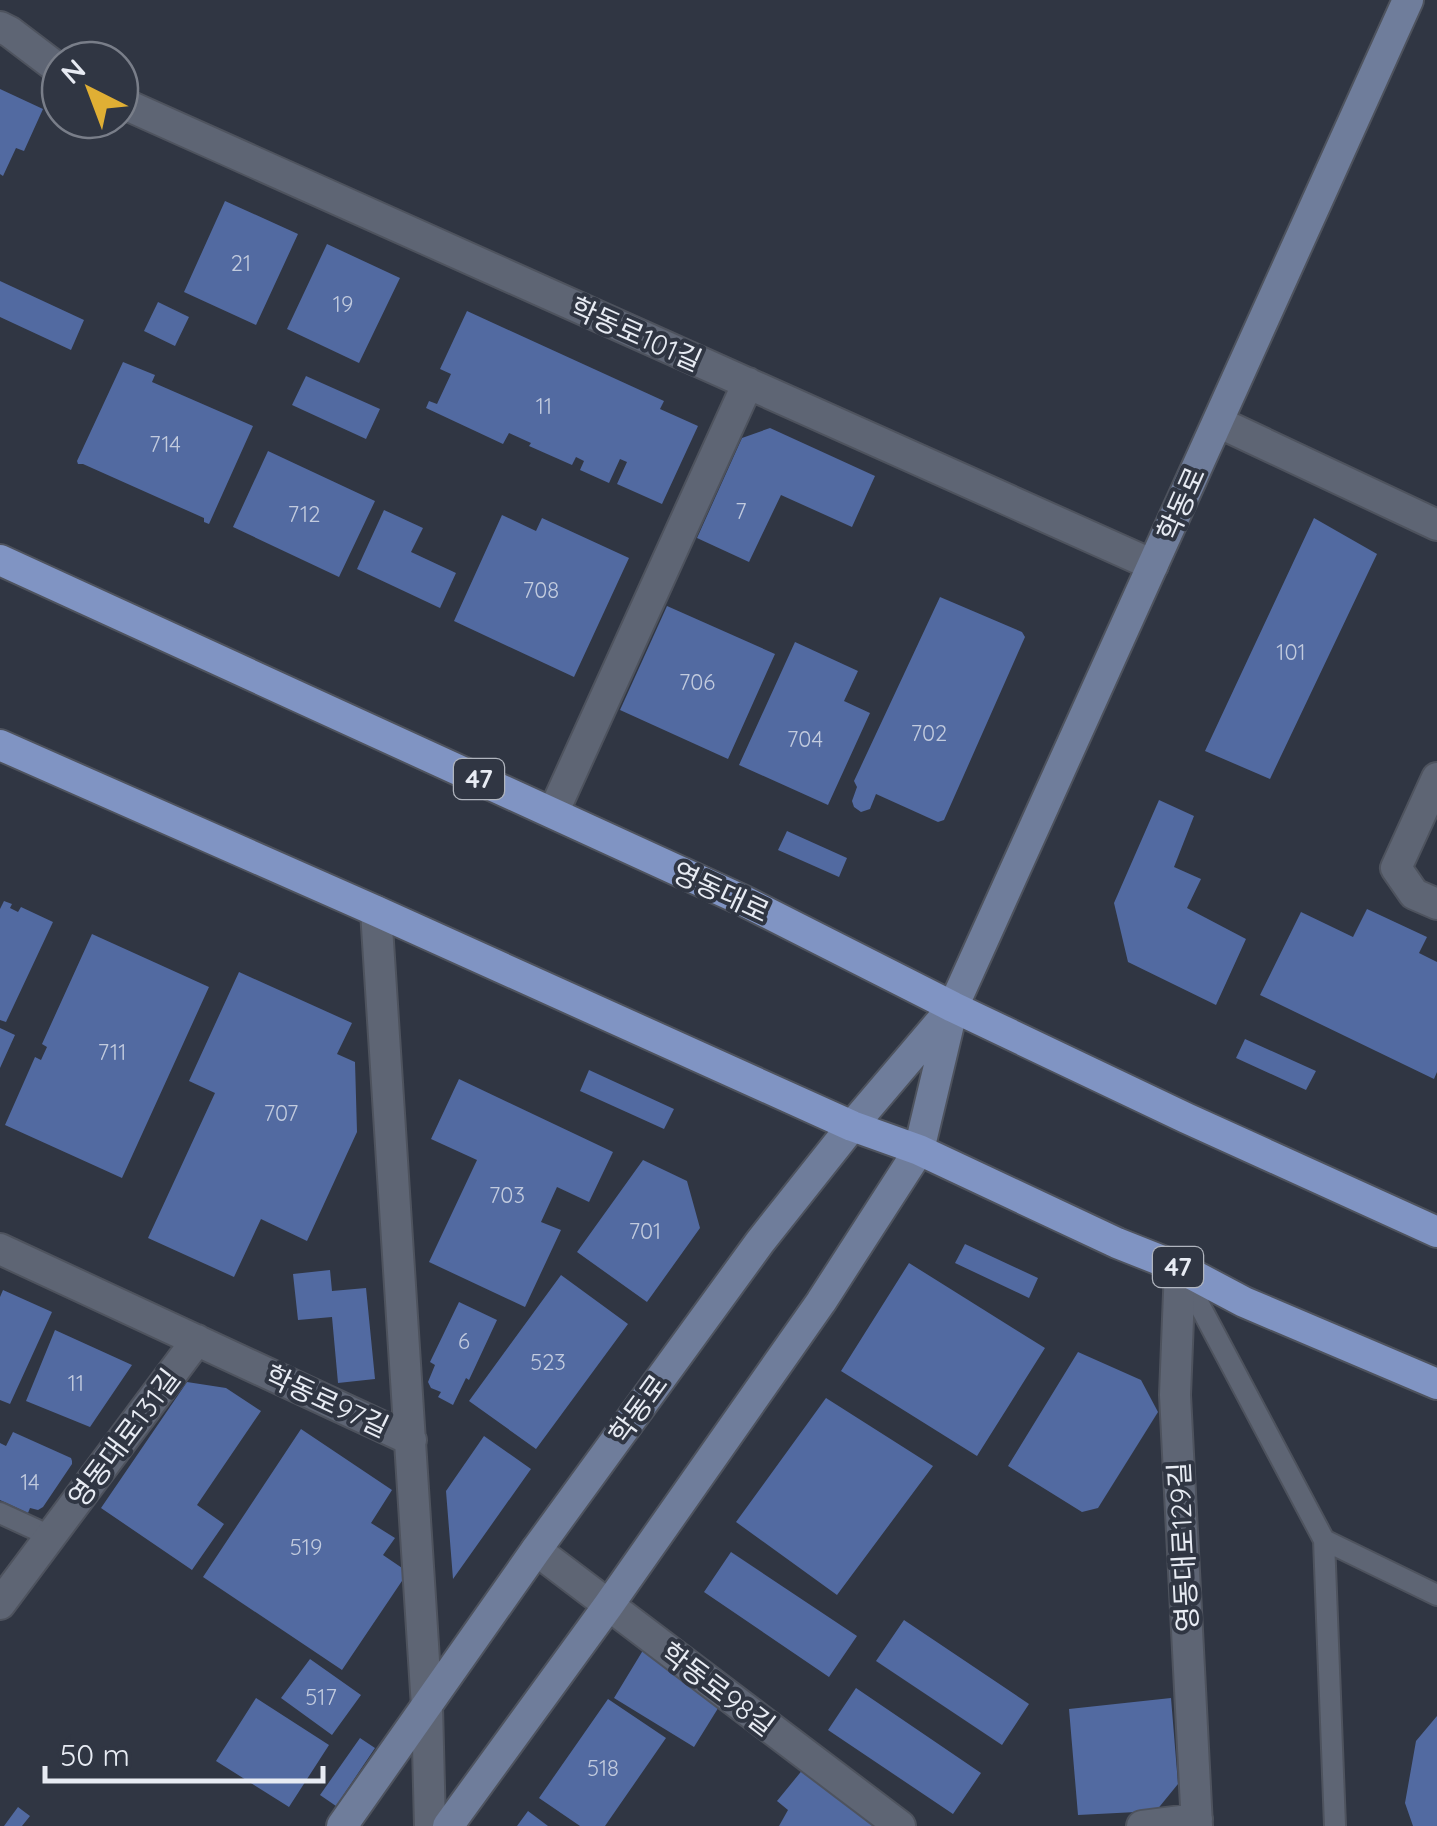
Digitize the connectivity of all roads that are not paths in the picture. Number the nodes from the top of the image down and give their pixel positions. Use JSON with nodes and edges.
{"nodes":[{"id":1,"x":1408,"y":0,"type":"edge"},
{"id":2,"x":0,"y":28,"type":"edge"},
{"id":3,"x":40,"y":55,"type":"edge"},
{"id":4,"x":140,"y":111,"type":"edge"},
{"id":5,"x":748,"y":382,"type":"junction"},
{"id":6,"x":1218,"y":422,"type":"junction"},
{"id":7,"x":1437,"y":525,"type":"edge"},
{"id":8,"x":0,"y":560,"type":"edge"},
{"id":9,"x":1153,"y":565,"type":"junction"},
{"id":10,"x":0,"y":745,"type":"edge"},
{"id":11,"x":1437,"y":778,"type":"edge"},
{"id":12,"x":553,"y":814,"type":"junction"},
{"id":13,"x":1437,"y":904,"type":"edge"},
{"id":14,"x":376,"y":911,"type":"junction"},
{"id":15,"x":953,"y":1007,"type":"junction"},
{"id":16,"x":852,"y":1126,"type":"junction"},
{"id":17,"x":920,"y":1150,"type":"junction"},
{"id":18,"x":1437,"y":1232,"type":"edge"},
{"id":19,"x":0,"y":1249,"type":"edge"},
{"id":20,"x":1180,"y":1268,"type":"junction"},
{"id":21,"x":197,"y":1340,"type":"junction"},
{"id":22,"x":1437,"y":1384,"type":"edge"},
{"id":23,"x":411,"y":1440,"type":"junction"},
{"id":24,"x":0,"y":1513,"type":"edge"},
{"id":25,"x":50,"y":1536,"type":"junction"},
{"id":26,"x":1324,"y":1540,"type":"junction"},
{"id":27,"x":536,"y":1550,"type":"junction"},
{"id":28,"x":1437,"y":1595,"type":"edge"},
{"id":29,"x":0,"y":1604,"type":"edge"},
{"id":30,"x":608,"y":1606,"type":"junction"},
{"id":31,"x":427,"y":1706,"type":"junction"},
{"id":32,"x":1197,"y":1823,"type":"edge"},
{"id":33,"x":342,"y":1826,"type":"edge"},
{"id":34,"x":430,"y":1826,"type":"edge"},
{"id":35,"x":448,"y":1826,"type":"edge"},
{"id":36,"x":900,"y":1826,"type":"edge"},
{"id":37,"x":1142,"y":1826,"type":"edge"},
{"id":38,"x":1335,"y":1826,"type":"edge"}],
"edges":[{"from":1,"to":6,"type":"main road","name":"학동로"},
{"from":2,"to":3,"type":"street"},
{"from":4,"to":5,"type":"street","name":"학동로101길"},
{"from":5,"to":9,"type":"street","name":"학동로101길"},
{"from":5,"to":12,"type":"street"},
{"from":6,"to":7,"type":"street"},
{"from":6,"to":9,"type":"main road","name":"학동로"},
{"from":8,"to":12,"type":"main road","name":"영동대로","number":"47"},
{"from":9,"to":15,"type":"main road","name":"학동로"},
{"from":10,"to":14,"type":"main road","number":"47"},
{"from":11,"to":13,"type":"street"},
{"from":12,"to":15,"type":"main road","name":"영동대로","number":"47"},
{"from":14,"to":16,"type":"main road","number":"47"},
{"from":14,"to":23,"type":"street"},
{"from":15,"to":16,"type":"main road","name":"학동로"},
{"from":15,"to":17,"type":"main road","name":"학동로"},
{"from":15,"to":18,"type":"main road","name":"영동대로","number":"47"},
{"from":16,"to":17,"type":"main road","number":"47"},
{"from":16,"to":27,"type":"main road","name":"학동로"},
{"from":17,"to":20,"type":"main road","number":"47"},
{"from":17,"to":30,"type":"main road","name":"학동로"},
{"from":19,"to":21,"type":"street","name":"학동로97길"},
{"from":20,"to":22,"type":"main road","number":"47"},
{"from":20,"to":26,"type":"lane"},
{"from":20,"to":32,"type":"street","name":"영동대로129길"},
{"from":21,"to":23,"type":"street","name":"학동로97길"},
{"from":21,"to":25,"type":"street","name":"영동대로131길"},
{"from":23,"to":31,"type":"street","name":"학동로97길"},
{"from":24,"to":25,"type":"lane","name":"영동대로131길"},
{"from":25,"to":29,"type":"street","name":"영동대로131길"},
{"from":26,"to":28,"type":"lane"},
{"from":26,"to":38,"type":"lane"},
{"from":27,"to":30,"type":"street","name":"학동로98길"},
{"from":27,"to":31,"type":"main road","name":"학동로"},
{"from":30,"to":35,"type":"main road","name":"학동로"},
{"from":30,"to":36,"type":"street","name":"학동로98길"},
{"from":31,"to":33,"type":"main road","name":"학동로"},
{"from":31,"to":34,"type":"street","name":"학동로97길"},
{"from":32,"to":37,"type":"street"}]}
